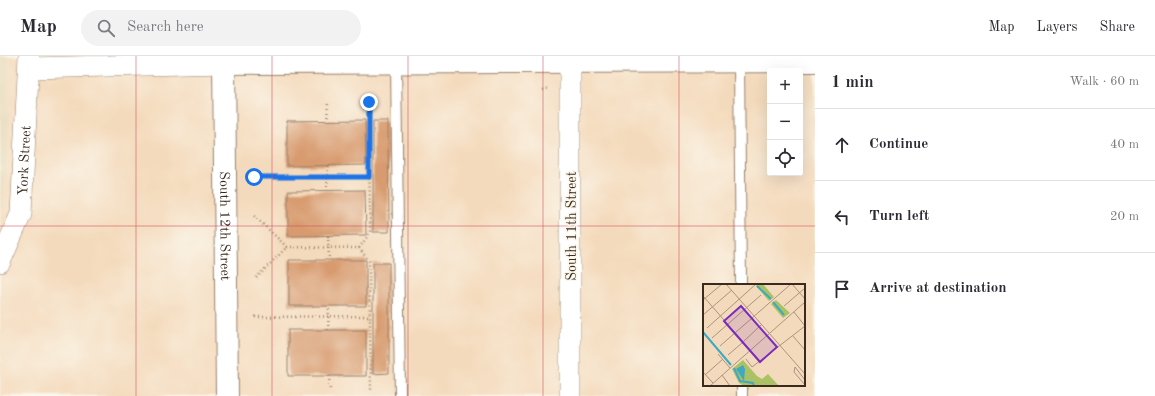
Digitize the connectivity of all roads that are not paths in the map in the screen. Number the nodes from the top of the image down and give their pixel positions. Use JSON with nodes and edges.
{"nodes":[{"id":1,"x":570,"y":59,"type":"edge"},
{"id":2,"x":739,"y":59,"type":"edge"},
{"id":3,"x":224,"y":60,"type":"edge"},
{"id":4,"x":815,"y":61,"type":"edge"},
{"id":5,"x":29,"y":62,"type":"edge"},
{"id":6,"x":396,"y":62,"type":"junction"},
{"id":7,"x":0,"y":262,"type":"edge"},
{"id":8,"x":741,"y":284,"type":"edge"},
{"id":9,"x":227,"y":396,"type":"edge"},
{"id":10,"x":400,"y":396,"type":"edge"},
{"id":11,"x":570,"y":396,"type":"edge"}],
"edges":[{"from":1,"to":2,"type":"street"},
{"from":1,"to":6,"type":"street"},
{"from":1,"to":11,"type":"street","name":"South 11th Street"},
{"from":2,"to":4,"type":"street"},
{"from":2,"to":8,"type":"lane"},
{"from":3,"to":5,"type":"street"},
{"from":3,"to":6,"type":"street"},
{"from":3,"to":9,"type":"street","name":"South 12th Street"},
{"from":5,"to":7,"type":"street","name":"York Street"},
{"from":6,"to":10,"type":"lane"}]}
